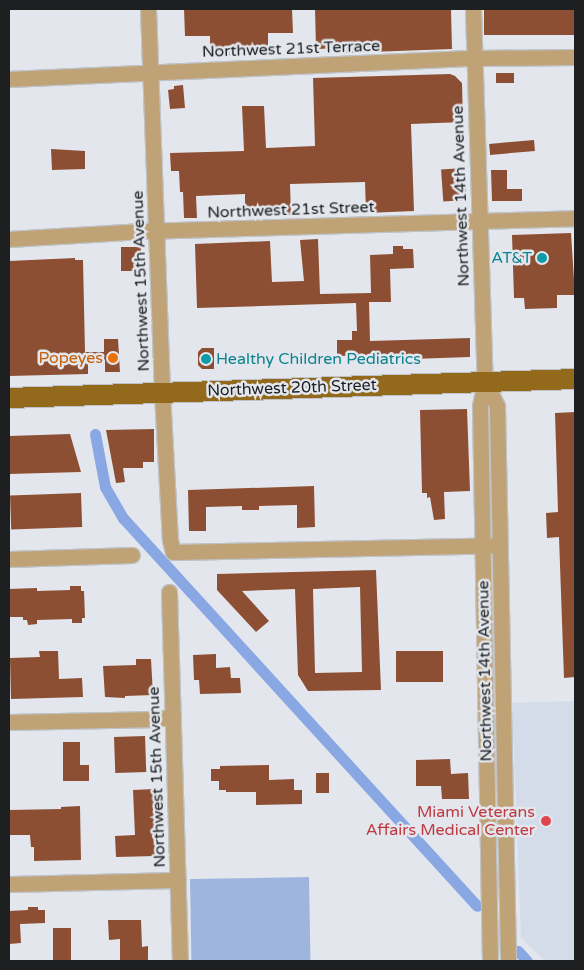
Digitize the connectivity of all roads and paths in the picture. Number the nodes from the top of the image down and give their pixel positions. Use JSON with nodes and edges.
{"nodes":[{"id":1,"x":148,"y":9,"type":"edge"},
{"id":2,"x":473,"y":9,"type":"edge"},
{"id":3,"x":575,"y":57,"type":"edge"},
{"id":4,"x":474,"y":58,"type":"junction"},
{"id":5,"x":150,"y":72,"type":"junction"},
{"id":6,"x":9,"y":79,"type":"edge"},
{"id":7,"x":575,"y":218,"type":"edge"},
{"id":8,"x":479,"y":222,"type":"junction"},
{"id":9,"x":157,"y":231,"type":"junction"},
{"id":10,"x":9,"y":239,"type":"edge"},
{"id":11,"x":575,"y":379,"type":"edge"},
{"id":12,"x":485,"y":382,"type":"junction"},
{"id":13,"x":162,"y":392,"type":"junction"},
{"id":14,"x":9,"y":398,"type":"edge"},
{"id":15,"x":483,"y":545,"type":"junction"},
{"id":16,"x":500,"y":545,"type":"junction"},
{"id":17,"x":132,"y":555,"type":"dead end"},
{"id":18,"x":9,"y":559,"type":"edge"},
{"id":19,"x":169,"y":592,"type":"dead end"},
{"id":20,"x":172,"y":716,"type":"junction"},
{"id":21,"x":9,"y":722,"type":"edge"},
{"id":22,"x":178,"y":880,"type":"junction"},
{"id":23,"x":9,"y":884,"type":"edge"},
{"id":24,"x":180,"y":961,"type":"edge"},
{"id":25,"x":490,"y":961,"type":"edge"},
{"id":26,"x":508,"y":961,"type":"edge"}],
"edges":[{"from":1,"to":5,"type":"street","name":"Northwest 15th Avenue"},
{"from":2,"to":4,"type":"street","name":"Northwest 14th Avenue"},
{"from":3,"to":4,"type":"street","name":"Northwest 21st Terrace"},
{"from":4,"to":5,"type":"street","name":"Northwest 21st Terrace"},
{"from":4,"to":8,"type":"street","name":"Northwest 14th Avenue"},
{"from":5,"to":6,"type":"street","name":"Northwest 21st Terrace"},
{"from":5,"to":9,"type":"street","name":"Northwest 15th Avenue"},
{"from":7,"to":8,"type":"street","name":"Northwest 21st Street"},
{"from":8,"to":9,"type":"street","name":"Northwest 21st Street"},
{"from":8,"to":12,"type":"street","name":"Northwest 14th Avenue"},
{"from":9,"to":10,"type":"street","name":"Northwest 21st Street"},
{"from":9,"to":13,"type":"street","name":"Northwest 15th Avenue"},
{"from":11,"to":12,"type":"main road","name":"Northwest 20th Street"},
{"from":12,"to":13,"type":"main road","name":"Northwest 20th Street"},
{"from":12,"to":15,"type":"street","name":"Northwest 14th Avenue"},
{"from":12,"to":16,"type":"street","name":"Northwest 14th Avenue"},
{"from":13,"to":14,"type":"main road","name":"Northwest 20th Street"},
{"from":13,"to":15,"type":"street","name":"Northwest 15th Avenue"},
{"from":15,"to":16,"type":"street"},
{"from":15,"to":25,"type":"street","name":"Northwest 14th Avenue"},
{"from":16,"to":26,"type":"street","name":"Northwest 14th Avenue"},
{"from":17,"to":18,"type":"street"},
{"from":19,"to":20,"type":"street","name":"Northwest 15th Avenue"},
{"from":20,"to":21,"type":"street"},
{"from":20,"to":22,"type":"street","name":"Northwest 15th Avenue"},
{"from":22,"to":23,"type":"street"},
{"from":22,"to":24,"type":"street","name":"Northwest 15th Avenue"}]}
